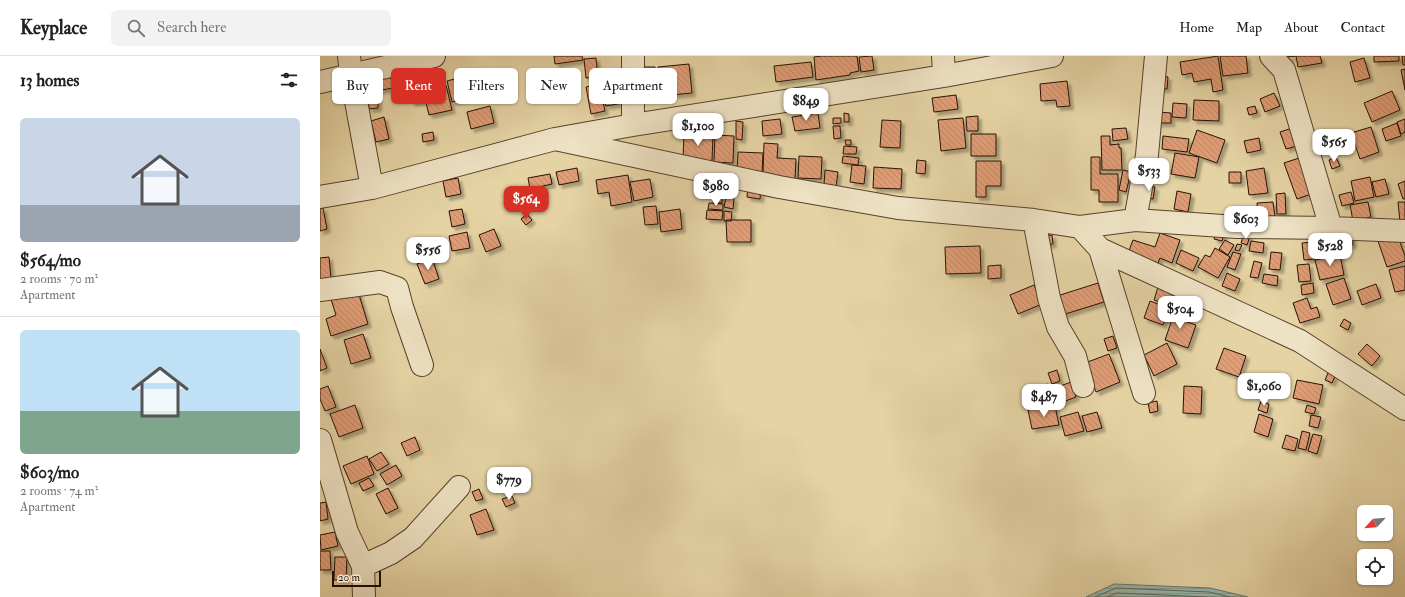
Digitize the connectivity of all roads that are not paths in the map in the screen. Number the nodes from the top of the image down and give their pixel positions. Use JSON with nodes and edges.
{"nodes":[{"id":1,"x":434,"y":56,"type":"edge"},
{"id":2,"x":633,"y":56,"type":"edge"},
{"id":3,"x":1052,"y":56,"type":"edge"},
{"id":4,"x":1156,"y":56,"type":"edge"},
{"id":5,"x":1271,"y":56,"type":"edge"},
{"id":6,"x":350,"y":65,"type":"edge"},
{"id":7,"x":944,"y":66,"type":"edge"},
{"id":8,"x":320,"y":82,"type":"edge"},
{"id":9,"x":634,"y":125,"type":"junction"},
{"id":10,"x":555,"y":139,"type":"junction"},
{"id":11,"x":372,"y":188,"type":"junction"},
{"id":12,"x":320,"y":197,"type":"edge"},
{"id":13,"x":1034,"y":220,"type":"junction"},
{"id":14,"x":1135,"y":220,"type":"junction"},
{"id":15,"x":1080,"y":227,"type":"junction"},
{"id":16,"x":1331,"y":228,"type":"junction"},
{"id":17,"x":1405,"y":231,"type":"edge"},
{"id":18,"x":1100,"y":250,"type":"junction"},
{"id":19,"x":320,"y":290,"type":"edge"},
{"id":20,"x":422,"y":365,"type":"dead end"},
{"id":21,"x":1083,"y":386,"type":"dead end"},
{"id":22,"x":1144,"y":393,"type":"dead end"},
{"id":23,"x":1405,"y":410,"type":"edge"},
{"id":24,"x":321,"y":446,"type":"edge"},
{"id":25,"x":458,"y":486,"type":"dead end"},
{"id":26,"x":363,"y":566,"type":"junction"},
{"id":27,"x":364,"y":597,"type":"edge"}],
"edges":[{"from":1,"to":6,"type":"street"},
{"from":2,"to":9,"type":"street"},
{"from":3,"to":7,"type":"street"},
{"from":4,"to":14,"type":"street"},
{"from":5,"to":16,"type":"street"},
{"from":6,"to":8,"type":"street"},
{"from":6,"to":11,"type":"street"},
{"from":7,"to":9,"type":"street"},
{"from":9,"to":10,"type":"street"},
{"from":10,"to":11,"type":"street"},
{"from":10,"to":13,"type":"street"},
{"from":11,"to":12,"type":"street"},
{"from":13,"to":15,"type":"street"},
{"from":13,"to":21,"type":"street"},
{"from":14,"to":15,"type":"street"},
{"from":14,"to":16,"type":"street"},
{"from":15,"to":18,"type":"street"},
{"from":16,"to":17,"type":"street"},
{"from":18,"to":22,"type":"street"},
{"from":18,"to":23,"type":"street"},
{"from":19,"to":20,"type":"street"},
{"from":24,"to":26,"type":"street"},
{"from":25,"to":26,"type":"street"},
{"from":26,"to":27,"type":"street"}]}
